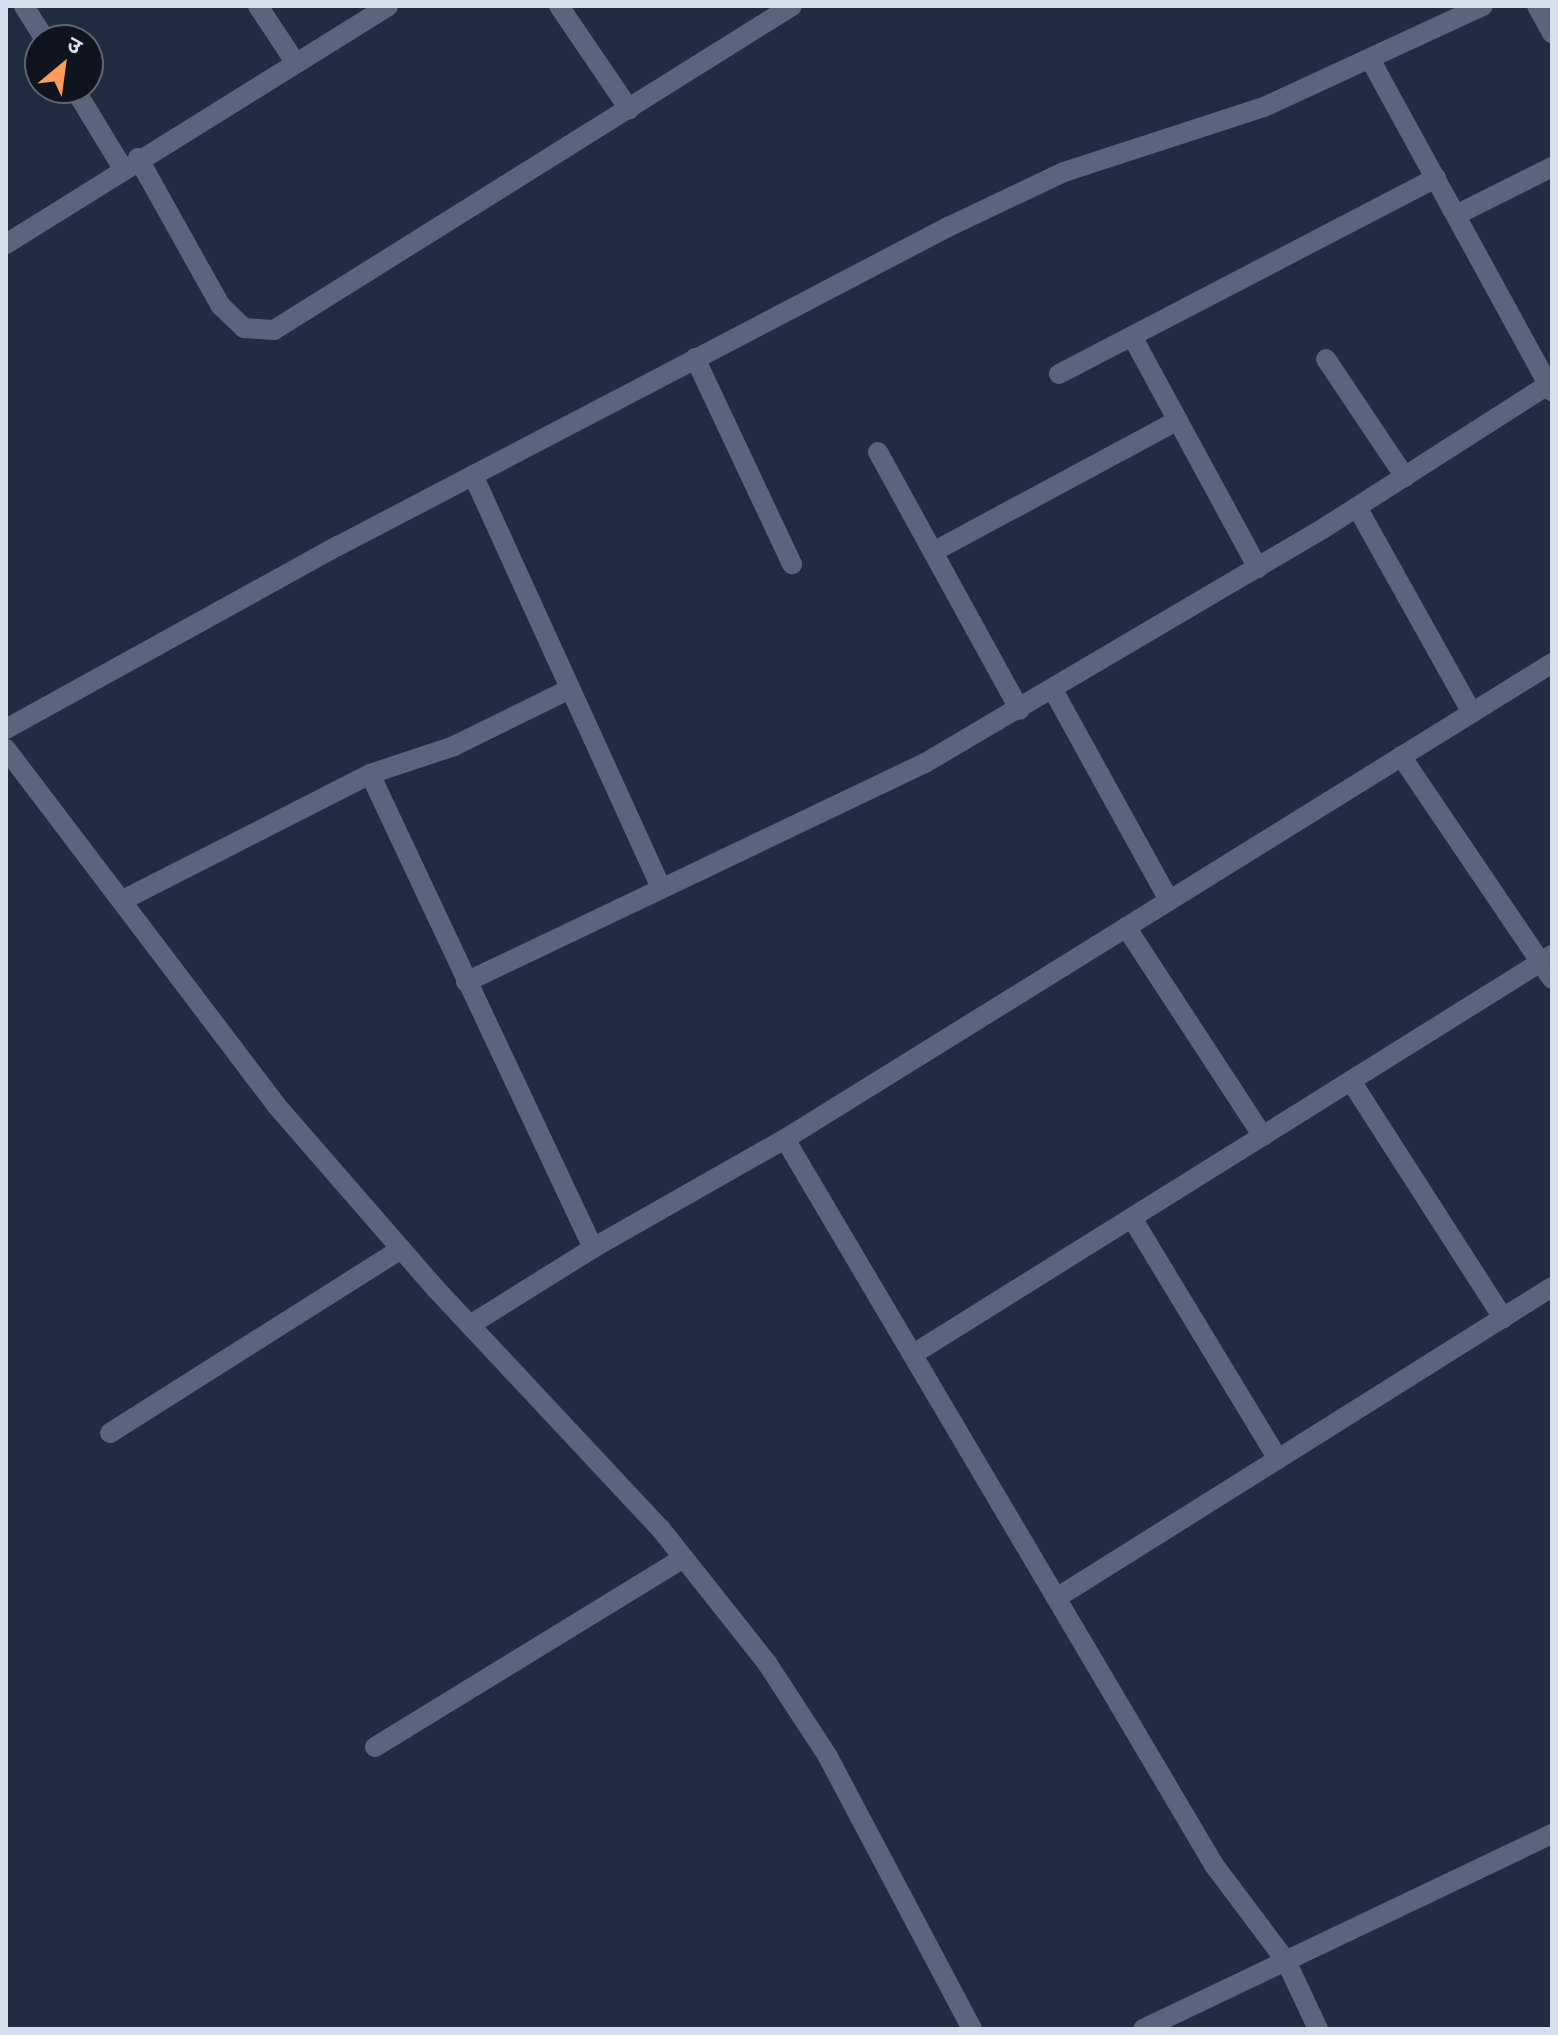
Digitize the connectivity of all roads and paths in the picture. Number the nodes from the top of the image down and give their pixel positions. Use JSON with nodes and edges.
{"nodes":[{"id":1,"x":24,"y":6,"type":"edge"},
{"id":2,"x":258,"y":6,"type":"edge"},
{"id":3,"x":388,"y":6,"type":"edge"},
{"id":4,"x":559,"y":6,"type":"edge"},
{"id":5,"x":792,"y":6,"type":"edge"},
{"id":6,"x":1483,"y":6,"type":"edge"},
{"id":7,"x":1537,"y":6,"type":"edge"},
{"id":8,"x":35,"y":24,"type":"edge"},
{"id":9,"x":1552,"y":33,"type":"edge"},
{"id":10,"x":1370,"y":59,"type":"junction"},
{"id":11,"x":295,"y":62,"type":"junction"},
{"id":12,"x":86,"y":104,"type":"edge"},
{"id":13,"x":629,"y":109,"type":"junction"},
{"id":14,"x":130,"y":162,"type":"junction"},
{"id":15,"x":1552,"y":167,"type":"edge"},
{"id":16,"x":1436,"y":178,"type":"junction"},
{"id":17,"x":1456,"y":215,"type":"junction"},
{"id":18,"x":6,"y":244,"type":"edge"},
{"id":19,"x":1133,"y":338,"type":"junction"},
{"id":20,"x":695,"y":358,"type":"junction"},
{"id":21,"x":1326,"y":359,"type":"dead end"},
{"id":22,"x":1059,"y":374,"type":"dead end"},
{"id":23,"x":1551,"y":386,"type":"edge"},
{"id":24,"x":1178,"y":420,"type":"junction"},
{"id":25,"x":878,"y":452,"type":"dead end"},
{"id":26,"x":473,"y":475,"type":"junction"},
{"id":27,"x":1405,"y":477,"type":"junction"},
{"id":28,"x":1357,"y":507,"type":"junction"},
{"id":29,"x":933,"y":552,"type":"junction"},
{"id":30,"x":792,"y":564,"type":"dead end"},
{"id":31,"x":1258,"y":568,"type":"junction"},
{"id":32,"x":1552,"y":663,"type":"edge"},
{"id":33,"x":570,"y":689,"type":"junction"},
{"id":34,"x":1053,"y":690,"type":"junction"},
{"id":35,"x":1020,"y":710,"type":"junction"},
{"id":36,"x":1472,"y":713,"type":"junction"},
{"id":37,"x":6,"y":729,"type":"edge"},
{"id":38,"x":6,"y":749,"type":"edge"},
{"id":39,"x":1401,"y":756,"type":"junction"},
{"id":40,"x":370,"y":774,"type":"junction"},
{"id":41,"x":660,"y":886,"type":"junction"},
{"id":42,"x":123,"y":900,"type":"junction"},
{"id":43,"x":1169,"y":900,"type":"junction"},
{"id":44,"x":1126,"y":927,"type":"junction"},
{"id":45,"x":1548,"y":965,"type":"edge"},
{"id":46,"x":466,"y":982,"type":"junction"},
{"id":47,"x":1351,"y":1081,"type":"junction"},
{"id":48,"x":1263,"y":1136,"type":"junction"},
{"id":49,"x":785,"y":1139,"type":"junction"},
{"id":50,"x":1132,"y":1218,"type":"junction"},
{"id":51,"x":593,"y":1248,"type":"junction"},
{"id":52,"x":401,"y":1249,"type":"junction"},
{"id":53,"x":1552,"y":1287,"type":"edge"},
{"id":54,"x":1503,"y":1318,"type":"junction"},
{"id":55,"x":470,"y":1325,"type":"junction"},
{"id":56,"x":915,"y":1353,"type":"junction"},
{"id":57,"x":110,"y":1433,"type":"dead end"},
{"id":58,"x":1278,"y":1459,"type":"junction"},
{"id":59,"x":684,"y":1558,"type":"junction"},
{"id":60,"x":1058,"y":1597,"type":"junction"},
{"id":61,"x":375,"y":1747,"type":"dead end"},
{"id":62,"x":1552,"y":1834,"type":"edge"},
{"id":63,"x":1286,"y":1961,"type":"junction"},
{"id":64,"x":972,"y":2029,"type":"edge"},
{"id":65,"x":1143,"y":2029,"type":"edge"},
{"id":66,"x":1318,"y":2029,"type":"edge"}],
"edges":[{"from":1,"to":8,"type":"street"},
{"from":2,"to":11,"type":"street"},
{"from":3,"to":11,"type":"street"},
{"from":4,"to":13,"type":"street"},
{"from":5,"to":13,"type":"street"},
{"from":6,"to":10,"type":"street"},
{"from":7,"to":9,"type":"street"},
{"from":10,"to":16,"type":"street"},
{"from":10,"to":20,"type":"street"},
{"from":11,"to":14,"type":"street"},
{"from":12,"to":14,"type":"street"},
{"from":13,"to":14,"type":"street"},
{"from":14,"to":18,"type":"street"},
{"from":15,"to":17,"type":"street"},
{"from":16,"to":17,"type":"street"},
{"from":16,"to":19,"type":"street"},
{"from":17,"to":23,"type":"street"},
{"from":19,"to":22,"type":"street"},
{"from":19,"to":24,"type":"street"},
{"from":20,"to":26,"type":"street"},
{"from":20,"to":30,"type":"street"},
{"from":21,"to":27,"type":"street"},
{"from":23,"to":27,"type":"street"},
{"from":24,"to":29,"type":"street"},
{"from":24,"to":31,"type":"street"},
{"from":25,"to":29,"type":"street"},
{"from":26,"to":33,"type":"street"},
{"from":26,"to":37,"type":"street"},
{"from":27,"to":28,"type":"street"},
{"from":28,"to":31,"type":"street"},
{"from":28,"to":36,"type":"street"},
{"from":29,"to":35,"type":"street"},
{"from":31,"to":34,"type":"street"},
{"from":32,"to":36,"type":"street"},
{"from":33,"to":40,"type":"street"},
{"from":33,"to":41,"type":"street"},
{"from":34,"to":35,"type":"street"},
{"from":34,"to":43,"type":"street"},
{"from":35,"to":41,"type":"street"},
{"from":36,"to":39,"type":"street"},
{"from":38,"to":42,"type":"street"},
{"from":39,"to":43,"type":"street"},
{"from":39,"to":45,"type":"street"},
{"from":40,"to":42,"type":"street"},
{"from":40,"to":46,"type":"street"},
{"from":41,"to":46,"type":"street"},
{"from":42,"to":52,"type":"street"},
{"from":43,"to":44,"type":"street"},
{"from":44,"to":48,"type":"street"},
{"from":44,"to":49,"type":"street"},
{"from":45,"to":47,"type":"street"},
{"from":46,"to":51,"type":"street"},
{"from":47,"to":48,"type":"street"},
{"from":47,"to":54,"type":"street"},
{"from":48,"to":50,"type":"street"},
{"from":49,"to":51,"type":"street"},
{"from":49,"to":56,"type":"street"},
{"from":50,"to":56,"type":"street"},
{"from":50,"to":58,"type":"street"},
{"from":51,"to":55,"type":"street"},
{"from":52,"to":55,"type":"street"},
{"from":52,"to":57,"type":"street"},
{"from":53,"to":54,"type":"street"},
{"from":54,"to":58,"type":"street"},
{"from":55,"to":59,"type":"street"},
{"from":56,"to":60,"type":"street"},
{"from":58,"to":60,"type":"street"},
{"from":59,"to":61,"type":"street"},
{"from":59,"to":64,"type":"street"},
{"from":60,"to":63,"type":"street"},
{"from":62,"to":63,"type":"street"},
{"from":63,"to":65,"type":"street"},
{"from":63,"to":66,"type":"street"}]}
